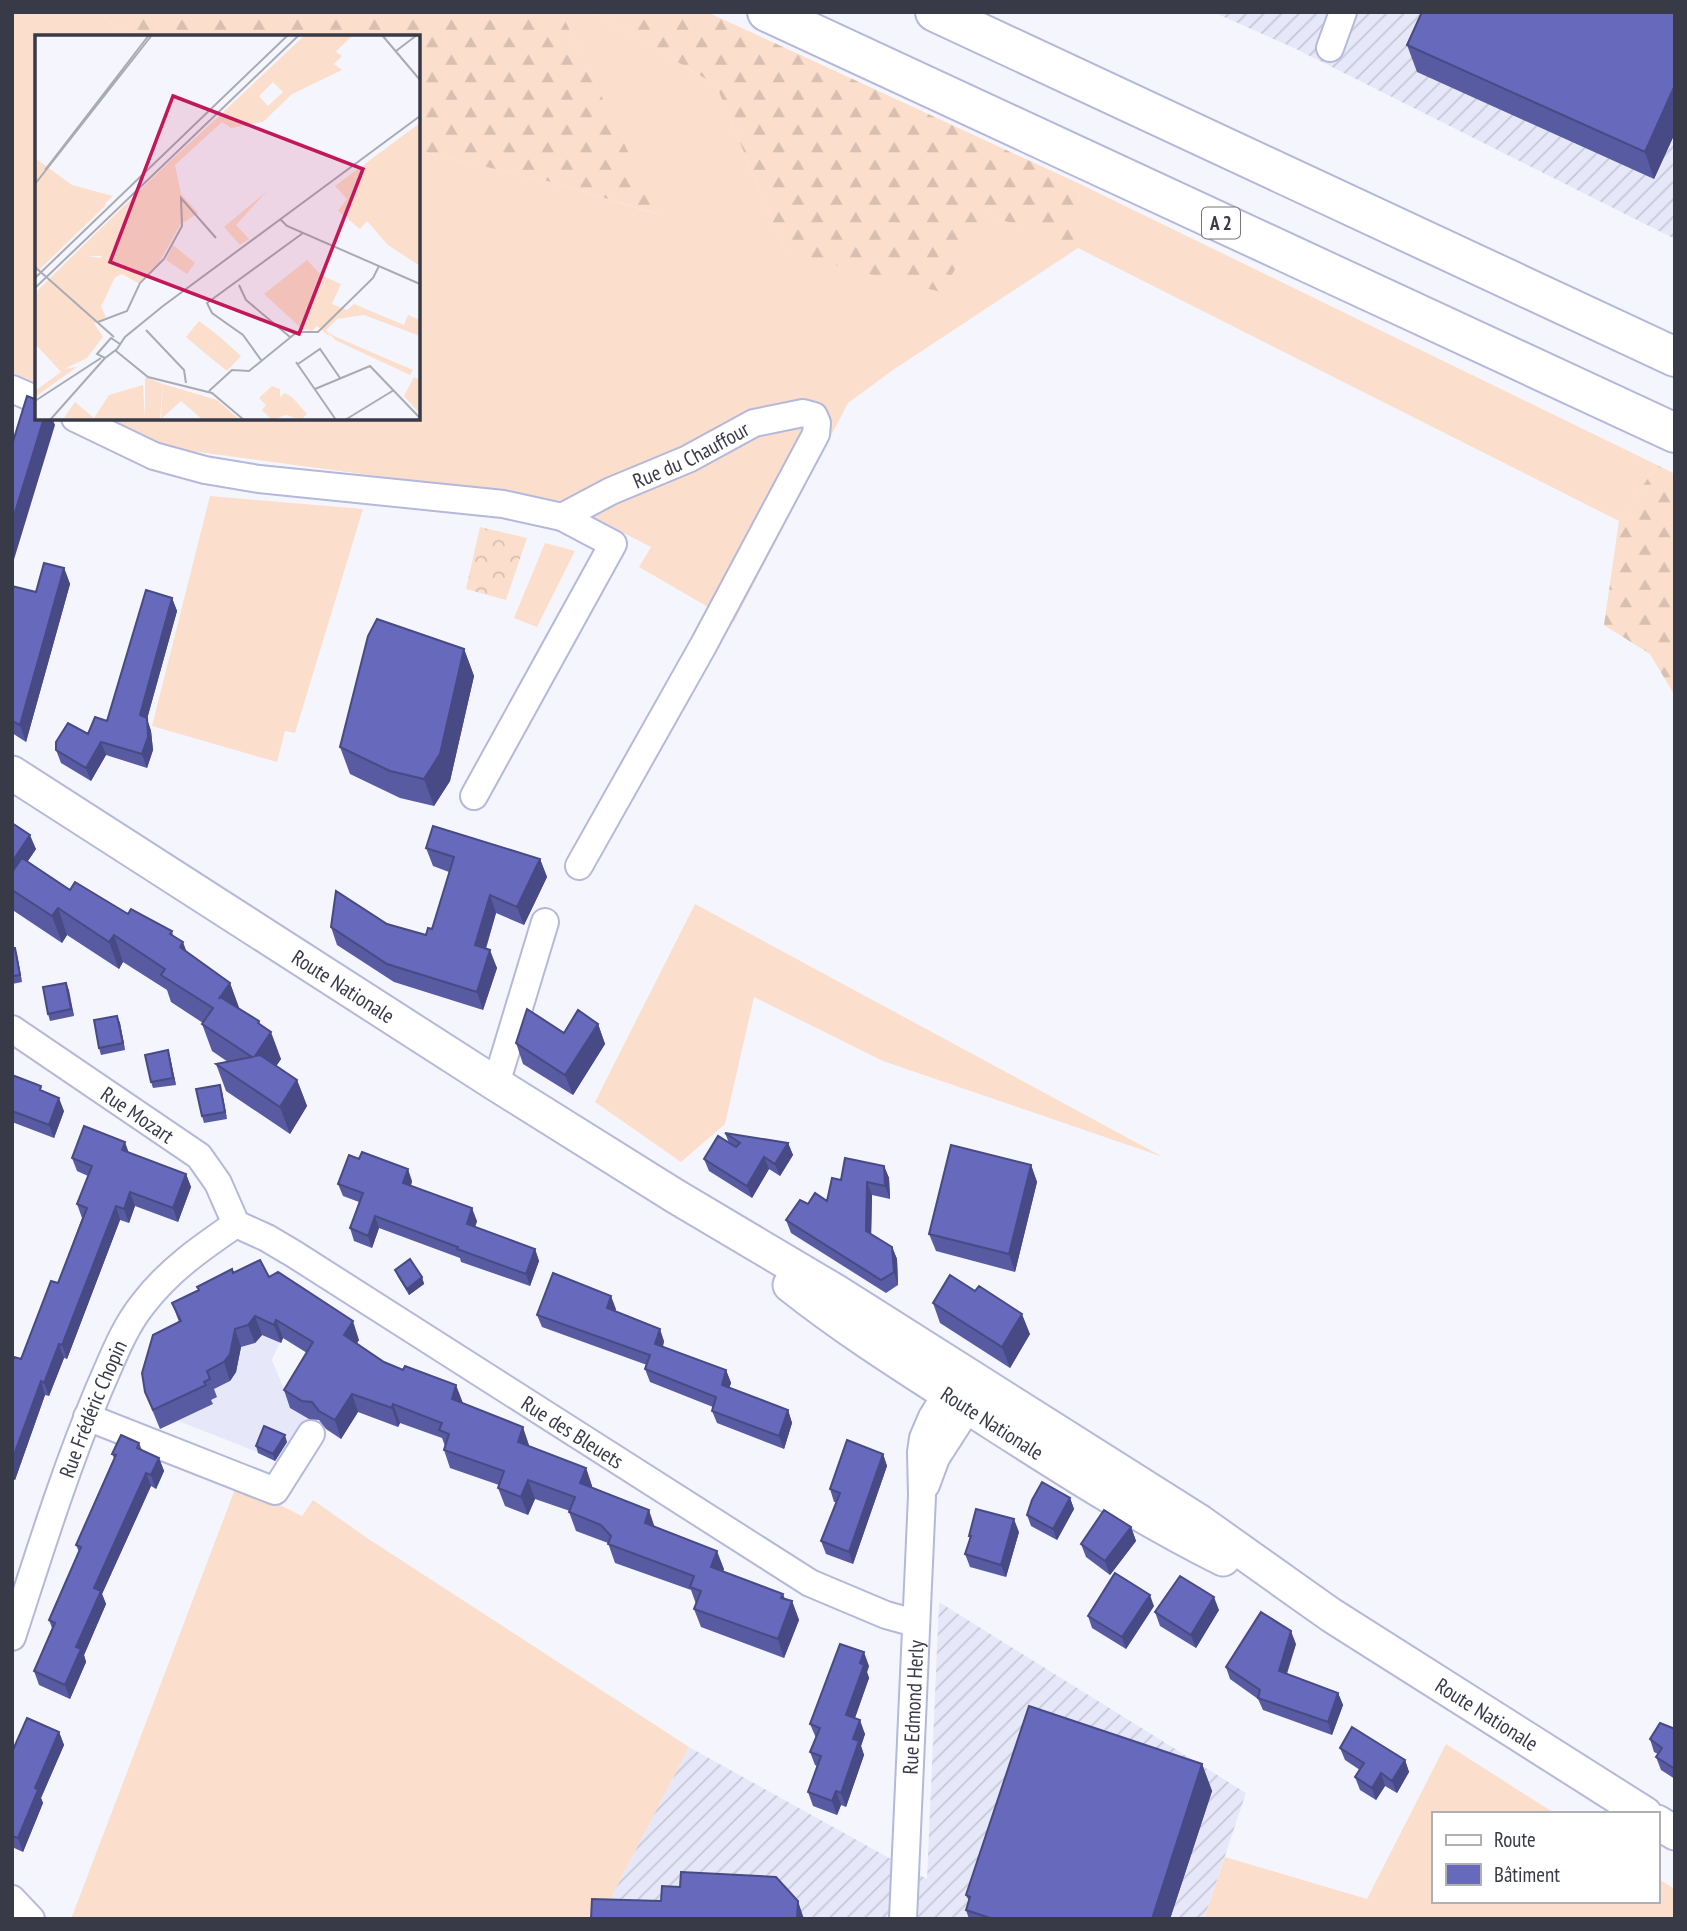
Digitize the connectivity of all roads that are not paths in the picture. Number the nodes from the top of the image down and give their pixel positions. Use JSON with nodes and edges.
{"nodes":[{"id":1,"x":767,"y":12,"type":"edge"},
{"id":2,"x":935,"y":12,"type":"edge"},
{"id":3,"x":1343,"y":12,"type":"edge"},
{"id":4,"x":1330,"y":48,"type":"dead end"},
{"id":5,"x":1675,"y":357,"type":"edge"},
{"id":6,"x":12,"y":388,"type":"edge"},
{"id":7,"x":35,"y":399,"type":"edge"},
{"id":8,"x":79,"y":420,"type":"edge"},
{"id":9,"x":1675,"y":433,"type":"edge"},
{"id":10,"x":562,"y":517,"type":"junction"},
{"id":11,"x":12,"y":773,"type":"edge"},
{"id":12,"x":474,"y":796,"type":"dead end"},
{"id":13,"x":579,"y":866,"type":"dead end"},
{"id":14,"x":545,"y":922,"type":"dead end"},
{"id":15,"x":12,"y":1029,"type":"edge"},
{"id":16,"x":496,"y":1084,"type":"junction"},
{"id":17,"x":236,"y":1224,"type":"junction"},
{"id":18,"x":965,"y":1389,"type":"junction"},
{"id":19,"x":87,"y":1417,"type":"junction"},
{"id":20,"x":312,"y":1434,"type":"dead end"},
{"id":21,"x":915,"y":1623,"type":"junction"},
{"id":22,"x":12,"y":1637,"type":"edge"},
{"id":23,"x":1642,"y":1812,"type":"edge"},
{"id":24,"x":1659,"y":1823,"type":"edge"},
{"id":25,"x":1675,"y":1833,"type":"edge"},
{"id":26,"x":12,"y":1899,"type":"edge"},
{"id":27,"x":31,"y":1919,"type":"edge"},
{"id":28,"x":903,"y":1919,"type":"edge"}],
"edges":[{"from":1,"to":9,"type":"highway","number":"A 2"},
{"from":2,"to":5,"type":"highway"},
{"from":3,"to":4,"type":"street"},
{"from":6,"to":7,"type":"street"},
{"from":8,"to":10,"type":"street"},
{"from":10,"to":12,"type":"street"},
{"from":10,"to":13,"type":"street","name":"Rue du Chauffour"},
{"from":11,"to":16,"type":"main road","name":"Route Nationale"},
{"from":14,"to":16,"type":"street"},
{"from":15,"to":17,"type":"street","name":"Rue Mozart"},
{"from":16,"to":18,"type":"main road","name":"Route Nationale"},
{"from":17,"to":19,"type":"street","name":"Rue Frédéric Chopin"},
{"from":17,"to":21,"type":"street","name":"Rue des Bleuets"},
{"from":18,"to":21,"type":"street","name":"Rue Edmond Herly"},
{"from":18,"to":23,"type":"main road","name":"Route Nationale"},
{"from":19,"to":20,"type":"street"},
{"from":19,"to":22,"type":"street","name":"Rue Frédéric Chopin"},
{"from":21,"to":28,"type":"street","name":"Rue Edmond Herly"},
{"from":24,"to":25,"type":"main road"},
{"from":26,"to":27,"type":"street"}]}
